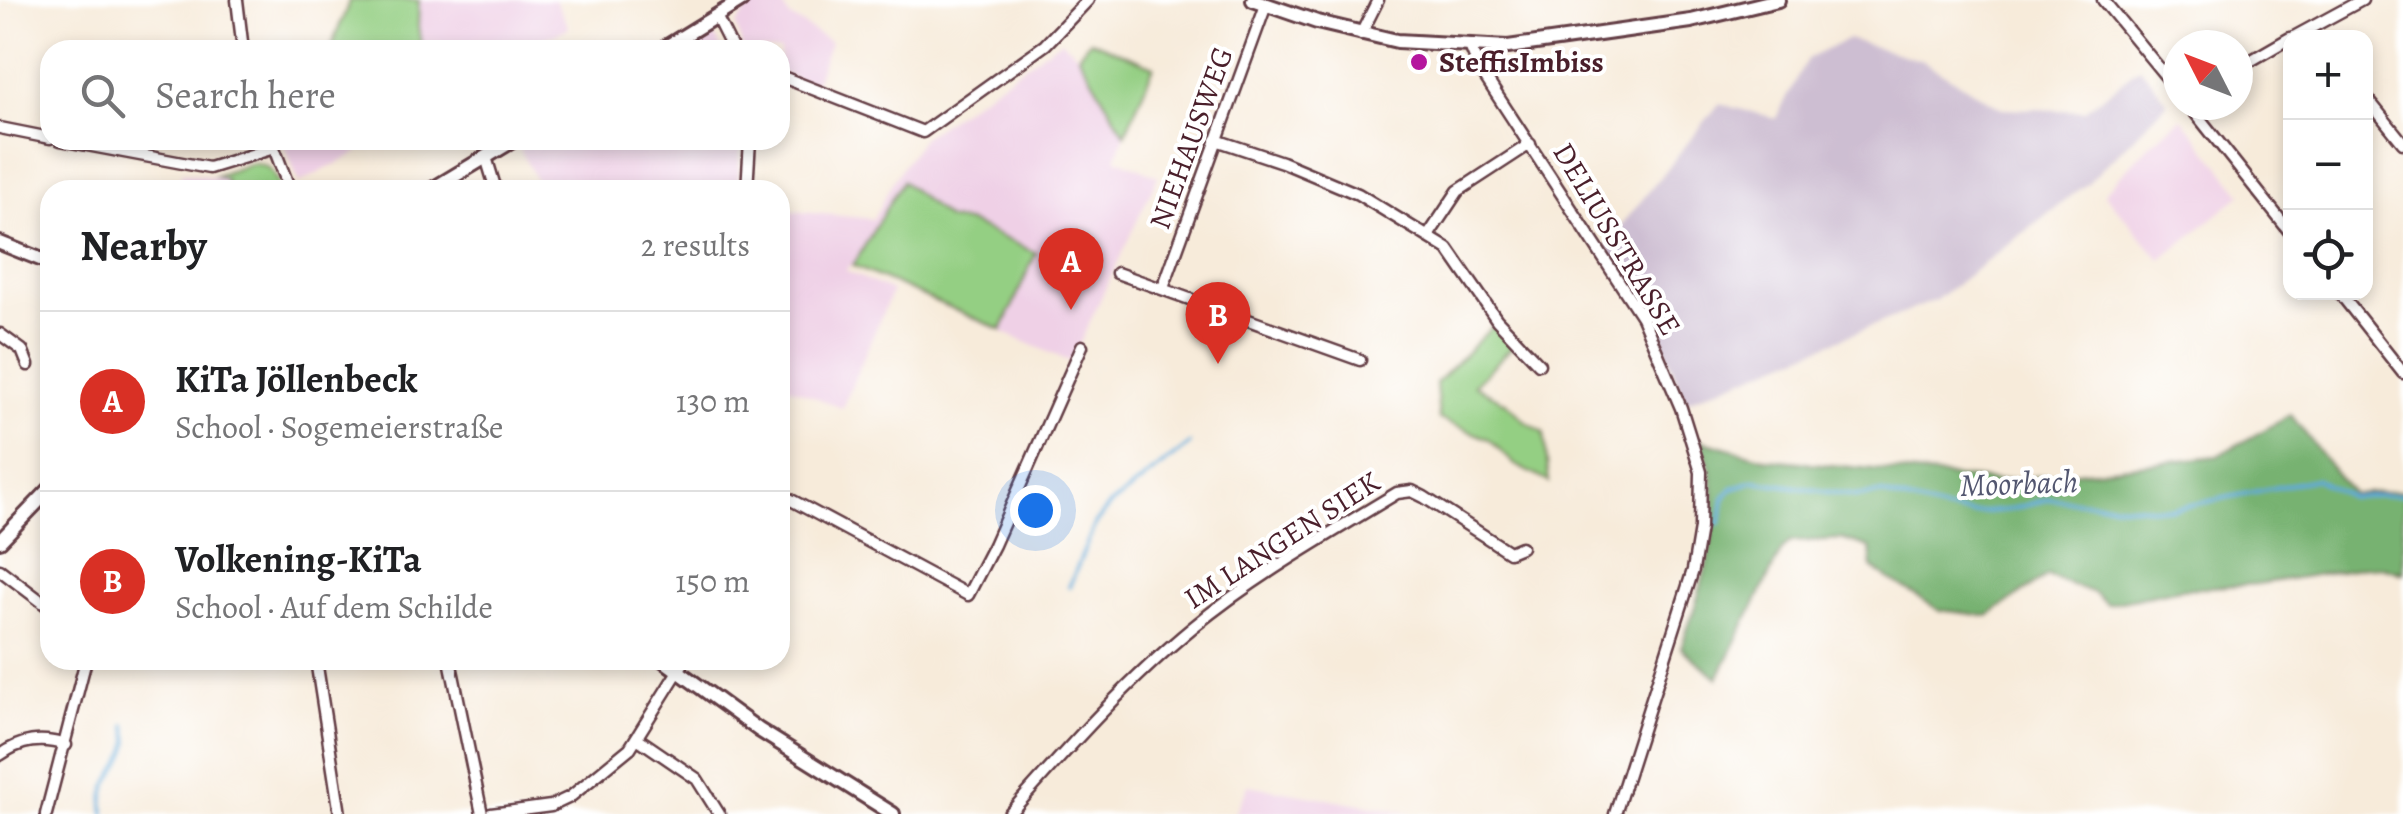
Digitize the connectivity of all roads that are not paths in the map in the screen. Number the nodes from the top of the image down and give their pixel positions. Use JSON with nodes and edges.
{"nodes":[{"id":1,"x":236,"y":0,"type":"edge"},
{"id":2,"x":742,"y":0,"type":"edge"},
{"id":3,"x":1088,"y":0,"type":"edge"},
{"id":4,"x":1378,"y":0,"type":"edge"},
{"id":5,"x":1778,"y":0,"type":"edge"},
{"id":6,"x":2103,"y":0,"type":"edge"},
{"id":7,"x":2362,"y":0,"type":"edge"},
{"id":8,"x":1259,"y":2,"type":"edge"},
{"id":9,"x":716,"y":16,"type":"junction"},
{"id":10,"x":2310,"y":28,"type":"joint"},
{"id":11,"x":2306,"y":30,"type":"edge"},
{"id":12,"x":1361,"y":34,"type":"junction"},
{"id":13,"x":242,"y":40,"type":"edge"},
{"id":14,"x":677,"y":40,"type":"edge"},
{"id":15,"x":727,"y":40,"type":"edge"},
{"id":16,"x":2283,"y":43,"type":"edge"},
{"id":17,"x":1470,"y":46,"type":"junction"},
{"id":18,"x":2253,"y":60,"type":"edge"},
{"id":19,"x":2163,"y":73,"type":"edge"},
{"id":20,"x":790,"y":80,"type":"edge"},
{"id":21,"x":2373,"y":106,"type":"edge"},
{"id":22,"x":2201,"y":120,"type":"edge"},
{"id":23,"x":0,"y":128,"type":"edge"},
{"id":24,"x":40,"y":136,"type":"edge"},
{"id":25,"x":1216,"y":140,"type":"junction"},
{"id":26,"x":2403,"y":143,"type":"edge"},
{"id":27,"x":1530,"y":144,"type":"junction"},
{"id":28,"x":113,"y":150,"type":"edge"},
{"id":29,"x":256,"y":150,"type":"edge"},
{"id":30,"x":274,"y":150,"type":"edge"},
{"id":31,"x":498,"y":150,"type":"edge"},
{"id":32,"x":749,"y":150,"type":"edge"},
{"id":33,"x":486,"y":157,"type":"junction"},
{"id":34,"x":286,"y":180,"type":"edge"},
{"id":35,"x":448,"y":180,"type":"edge"},
{"id":36,"x":493,"y":180,"type":"edge"},
{"id":37,"x":748,"y":180,"type":"edge"},
{"id":38,"x":2283,"y":223,"type":"edge"},
{"id":39,"x":1428,"y":236,"type":"junction"},
{"id":40,"x":0,"y":243,"type":"edge"},
{"id":41,"x":40,"y":259,"type":"edge"},
{"id":42,"x":1117,"y":274,"type":"dead end"},
{"id":43,"x":1163,"y":288,"type":"junction"},
{"id":44,"x":2345,"y":300,"type":"edge"},
{"id":45,"x":0,"y":334,"type":"edge"},
{"id":46,"x":1082,"y":346,"type":"dead end"},
{"id":47,"x":1360,"y":360,"type":"dead end"},
{"id":48,"x":1539,"y":364,"type":"dead end"},
{"id":49,"x":28,"y":365,"type":"dead end"},
{"id":50,"x":2403,"y":373,"type":"edge"},
{"id":51,"x":40,"y":499,"type":"edge"},
{"id":52,"x":790,"y":499,"type":"edge"},
{"id":53,"x":0,"y":541,"type":"edge"},
{"id":54,"x":1520,"y":548,"type":"dead end"},
{"id":55,"x":0,"y":570,"type":"edge"},
{"id":56,"x":40,"y":600,"type":"edge"},
{"id":57,"x":84,"y":670,"type":"edge"},
{"id":58,"x":318,"y":670,"type":"edge"},
{"id":59,"x":452,"y":670,"type":"edge"},
{"id":60,"x":680,"y":670,"type":"edge"},
{"id":61,"x":687,"y":670,"type":"edge"},
{"id":62,"x":637,"y":738,"type":"junction"},
{"id":63,"x":66,"y":744,"type":"junction"},
{"id":64,"x":0,"y":755,"type":"edge"},
{"id":65,"x":551,"y":810,"type":"edge"},
{"id":66,"x":46,"y":814,"type":"edge"},
{"id":67,"x":340,"y":814,"type":"edge"},
{"id":68,"x":482,"y":814,"type":"edge"},
{"id":69,"x":491,"y":814,"type":"edge"},
{"id":70,"x":719,"y":814,"type":"edge"},
{"id":71,"x":892,"y":814,"type":"edge"},
{"id":72,"x":1008,"y":814,"type":"edge"},
{"id":73,"x":1615,"y":814,"type":"edge"}],
"edges":[{"from":1,"to":13,"type":"street"},
{"from":2,"to":9,"type":"main road"},
{"from":3,"to":20,"type":"street"},
{"from":4,"to":12,"type":"street"},
{"from":5,"to":17,"type":"main road"},
{"from":6,"to":19,"type":"street"},
{"from":7,"to":10,"type":"street"},
{"from":8,"to":12,"type":"main road"},
{"from":8,"to":25,"type":"street","name":"NIEHAUSWEG"},
{"from":9,"to":14,"type":"main road"},
{"from":9,"to":15,"type":"street"},
{"from":10,"to":11,"type":"street"},
{"from":12,"to":17,"type":"main road"},
{"from":16,"to":18,"type":"street"},
{"from":17,"to":27,"type":"street","name":"DELIUSSTRASSE"},
{"from":21,"to":26,"type":"street"},
{"from":22,"to":38,"type":"street"},
{"from":23,"to":24,"type":"street"},
{"from":25,"to":39,"type":"street"},
{"from":25,"to":43,"type":"street","name":"NIEHAUSWEG"},
{"from":27,"to":39,"type":"street"},
{"from":27,"to":73,"type":"street","name":"DELIUSSTRASSE"},
{"from":28,"to":29,"type":"street"},
{"from":30,"to":34,"type":"street"},
{"from":31,"to":33,"type":"main road"},
{"from":32,"to":37,"type":"street"},
{"from":33,"to":35,"type":"main road"},
{"from":33,"to":36,"type":"street"},
{"from":39,"to":48,"type":"street"},
{"from":40,"to":41,"type":"main road"},
{"from":42,"to":43,"type":"street"},
{"from":43,"to":47,"type":"street"},
{"from":44,"to":50,"type":"street"},
{"from":45,"to":49,"type":"street"},
{"from":46,"to":52,"type":"street"},
{"from":51,"to":53,"type":"main road"},
{"from":54,"to":72,"type":"street","name":"IM LANGEN SIEK"},
{"from":55,"to":56,"type":"street"},
{"from":57,"to":63,"type":"street"},
{"from":58,"to":67,"type":"street"},
{"from":59,"to":68,"type":"street"},
{"from":60,"to":62,"type":"street"},
{"from":61,"to":71,"type":"main road"},
{"from":62,"to":65,"type":"street"},
{"from":62,"to":70,"type":"street"},
{"from":63,"to":64,"type":"street"},
{"from":63,"to":66,"type":"street"},
{"from":65,"to":69,"type":"street"}]}
